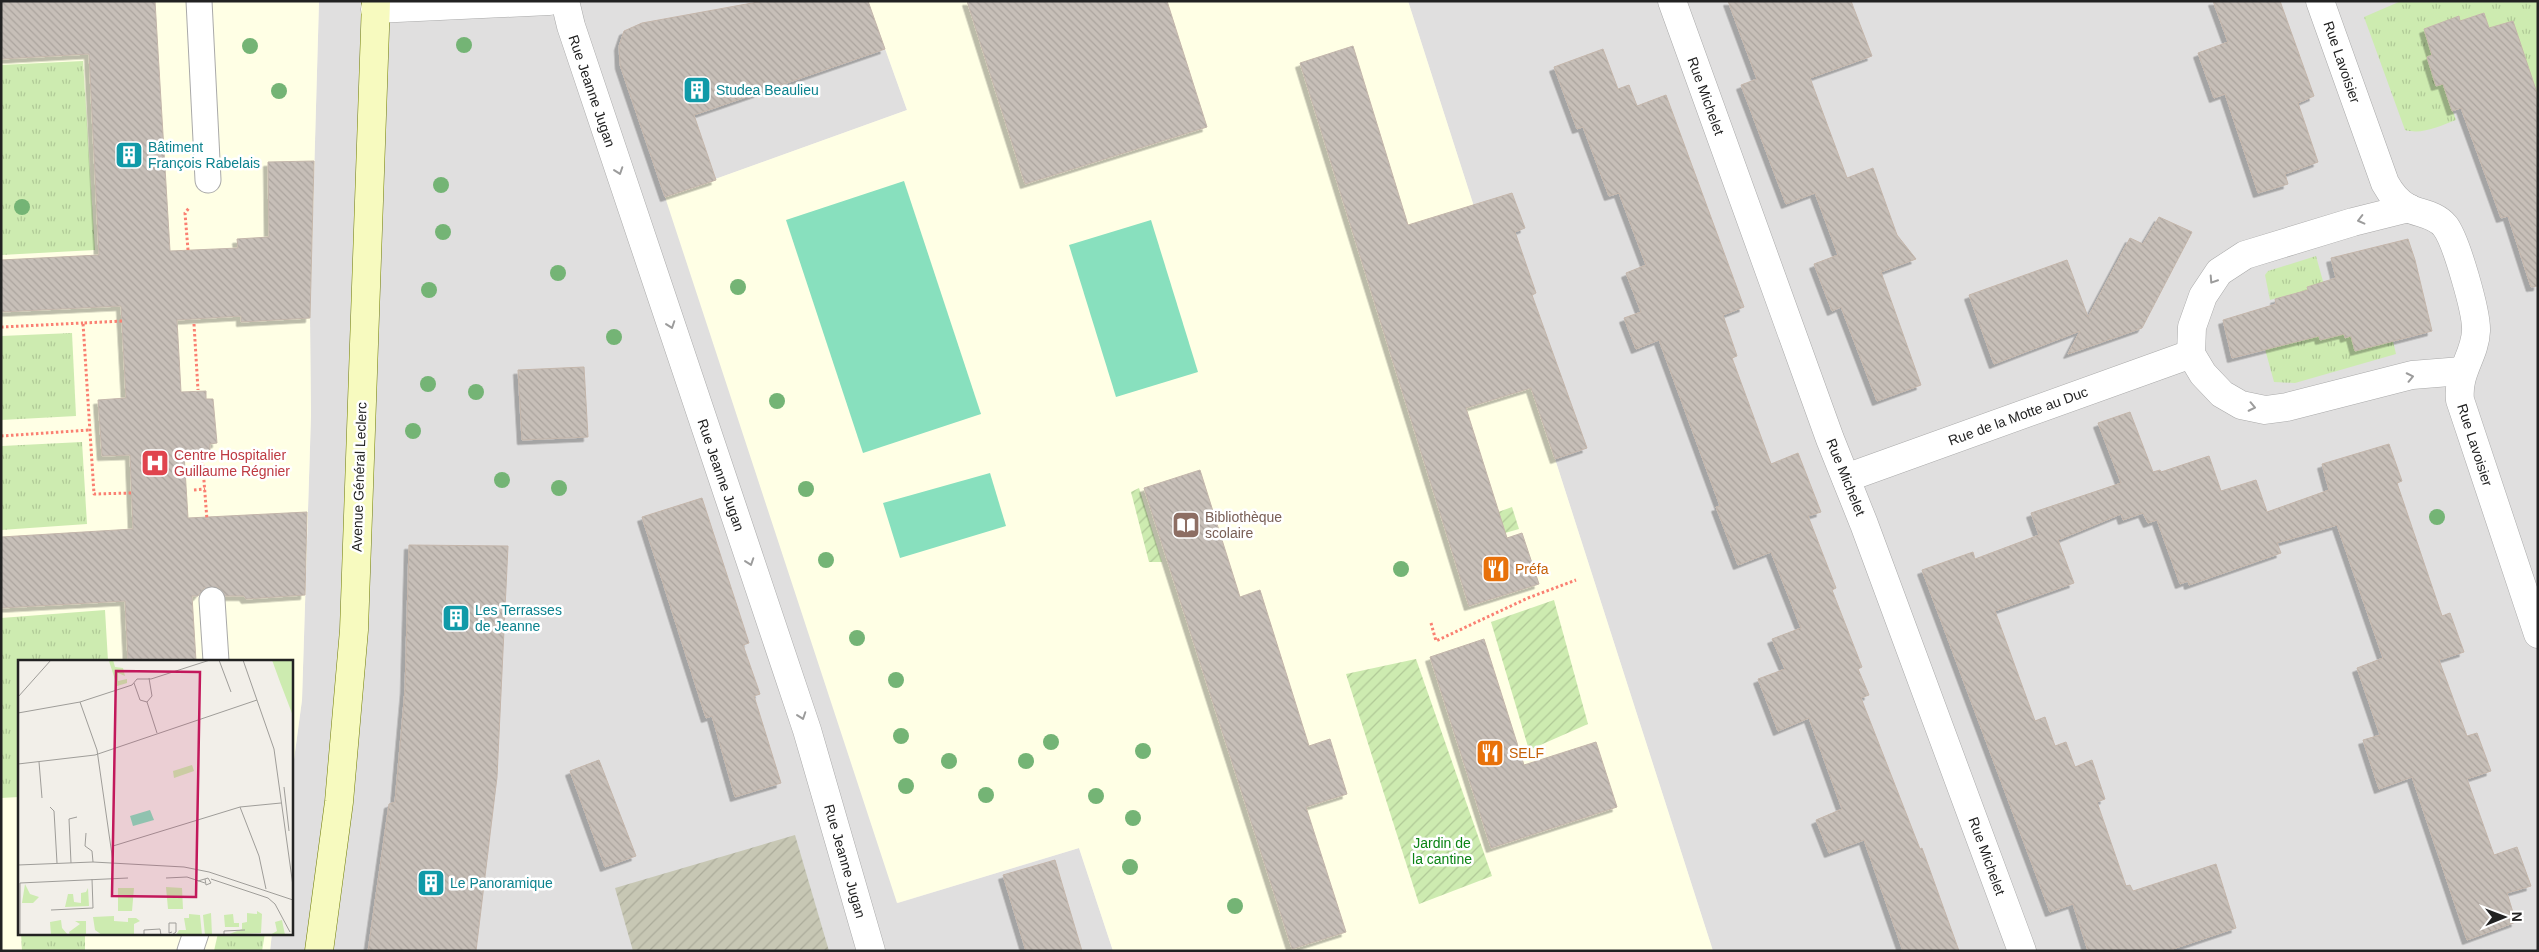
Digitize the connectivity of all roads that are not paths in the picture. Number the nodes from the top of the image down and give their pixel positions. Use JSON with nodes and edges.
{"nodes":[{"id":1,"x":199,"y":1,"type":"edge"},
{"id":2,"x":549,"y":1,"type":"edge"},
{"id":3,"x":565,"y":1,"type":"edge"},
{"id":4,"x":1672,"y":1,"type":"edge"},
{"id":5,"x":2320,"y":1,"type":"edge"},
{"id":6,"x":376,"y":5,"type":"edge"},
{"id":7,"x":208,"y":180,"type":"road end"},
{"id":8,"x":2409,"y":208,"type":"junction"},
{"id":9,"x":2191,"y":354,"type":"junction"},
{"id":10,"x":2462,"y":371,"type":"junction"},
{"id":11,"x":1846,"y":478,"type":"junction"},
{"id":12,"x":212,"y":600,"type":"dead end"},
{"id":13,"x":2538,"y":634,"type":"edge"},
{"id":14,"x":216,"y":660,"type":"edge"},
{"id":15,"x":196,"y":934,"type":"edge"},
{"id":16,"x":190,"y":951,"type":"edge"},
{"id":17,"x":319,"y":951,"type":"edge"},
{"id":18,"x":871,"y":951,"type":"edge"},
{"id":19,"x":2022,"y":951,"type":"edge"}],
"edges":[{"from":1,"to":7,"type":"lane"},
{"from":2,"to":6,"type":"street"},
{"from":3,"to":18,"type":"street","name":"Rue Jeanne Jugan","one_way":true},
{"from":4,"to":11,"type":"street","name":"Rue Michelet"},
{"from":5,"to":8,"type":"street","name":"Rue Lavoisier"},
{"from":6,"to":17,"type":"main road","name":"Avenue Général Leclerc"},
{"from":8,"to":9,"type":"street","one_way":true},
{"from":8,"to":10,"type":"street","name":"Rue Lavoisier"},
{"from":9,"to":10,"type":"street","one_way":true},
{"from":9,"to":11,"type":"street","name":"Rue de la Motte au Duc"},
{"from":10,"to":13,"type":"street","name":"Rue Lavoisier"},
{"from":11,"to":19,"type":"street","name":"Rue Michelet"},
{"from":12,"to":14,"type":"lane"},
{"from":15,"to":16,"type":"lane"}]}
